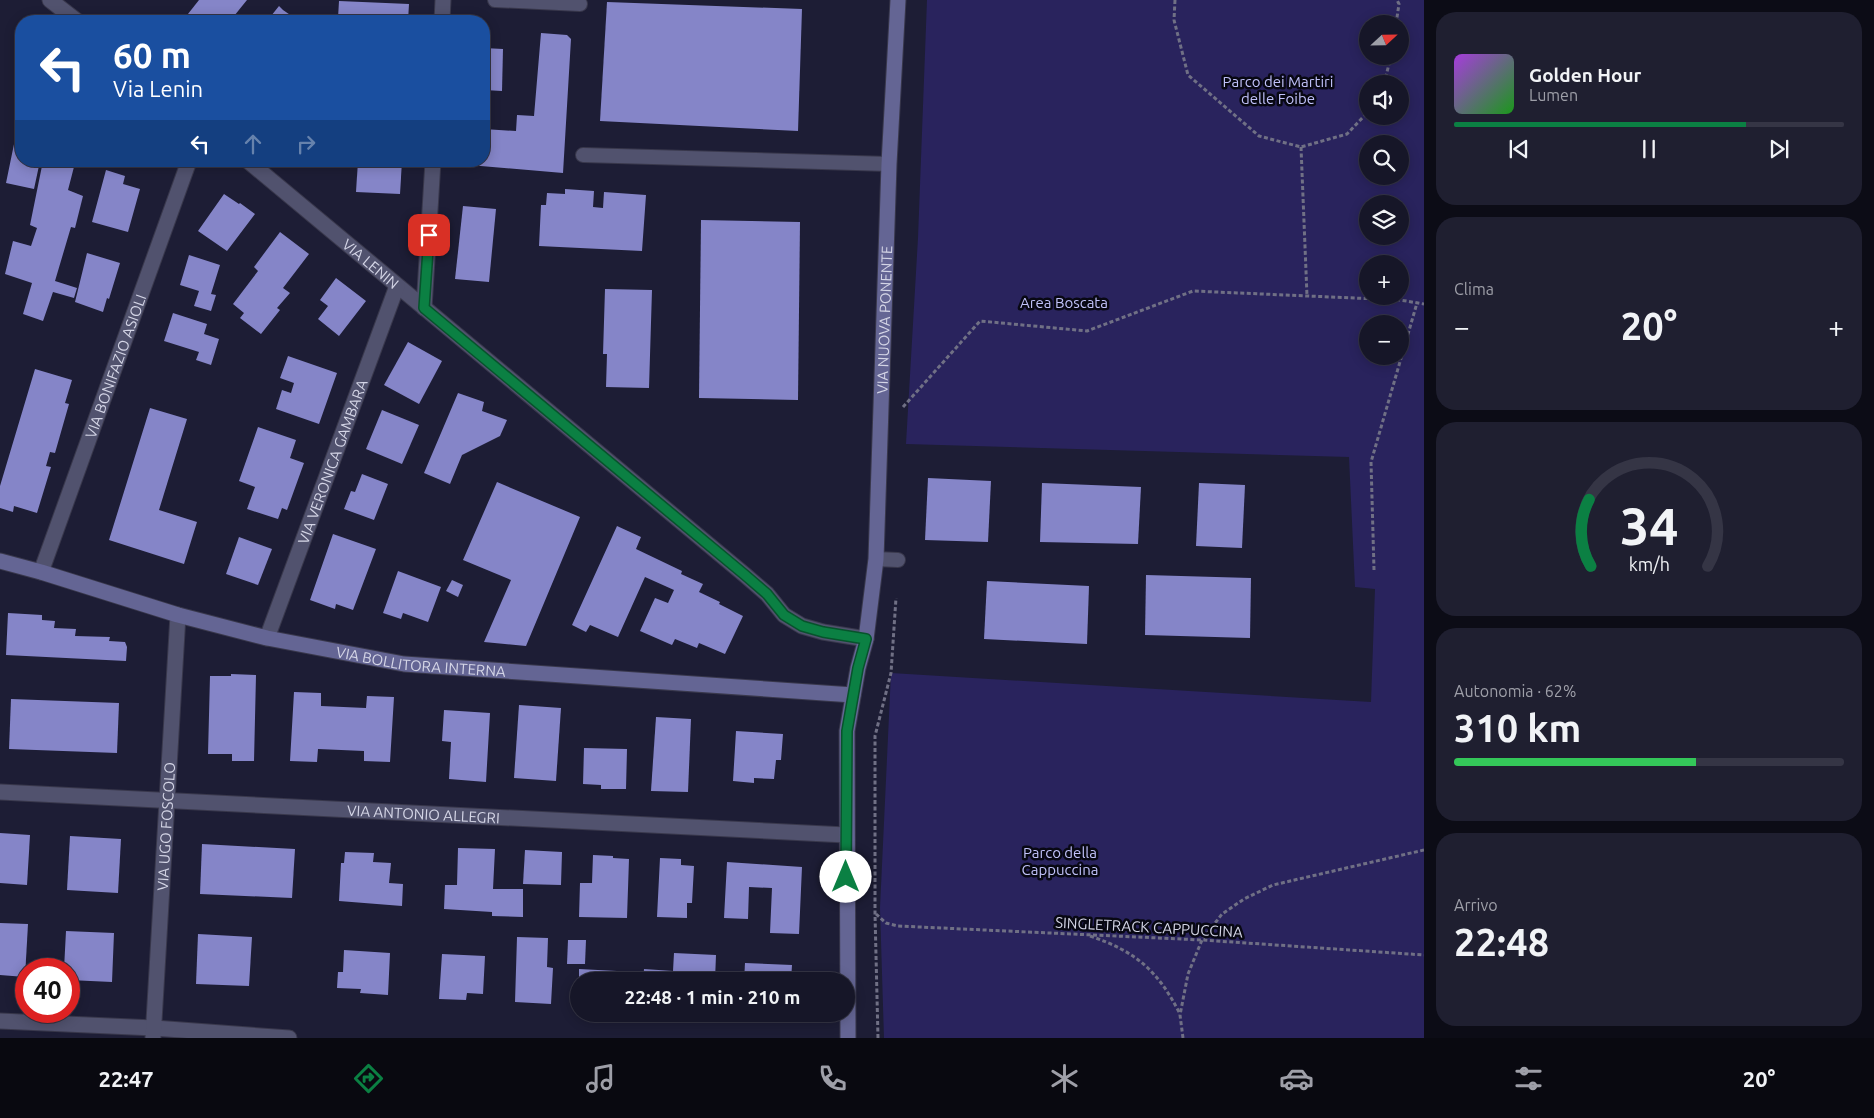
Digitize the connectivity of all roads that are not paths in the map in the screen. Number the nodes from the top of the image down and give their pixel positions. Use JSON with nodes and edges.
{"nodes":[{"id":1,"x":50,"y":0,"type":"edge"},
{"id":2,"x":443,"y":0,"type":"edge"},
{"id":3,"x":495,"y":0,"type":"edge"},
{"id":4,"x":898,"y":0,"type":"edge"},
{"id":5,"x":580,"y":4,"type":"dead end"},
{"id":6,"x":69,"y":15,"type":"edge"},
{"id":7,"x":442,"y":15,"type":"edge"},
{"id":8,"x":584,"y":155,"type":"dead end"},
{"id":9,"x":889,"y":164,"type":"junction"},
{"id":10,"x":187,"y":167,"type":"edge"},
{"id":11,"x":255,"y":167,"type":"edge"},
{"id":12,"x":433,"y":167,"type":"edge"},
{"id":13,"x":397,"y":286,"type":"junction"},
{"id":14,"x":424,"y":308,"type":"junction"},
{"id":15,"x":876,"y":559,"type":"junction"},
{"id":16,"x":898,"y":560,"type":"dead end"},
{"id":17,"x":0,"y":561,"type":"edge"},
{"id":18,"x":42,"y":572,"type":"junction"},
{"id":19,"x":178,"y":615,"type":"junction"},
{"id":20,"x":267,"y":638,"type":"junction"},
{"id":21,"x":866,"y":639,"type":"junction"},
{"id":22,"x":853,"y":695,"type":"junction"},
{"id":23,"x":0,"y":792,"type":"edge"},
{"id":24,"x":167,"y":800,"type":"junction"},
{"id":25,"x":846,"y":835,"type":"junction"},
{"id":26,"x":0,"y":1021,"type":"edge"},
{"id":27,"x":153,"y":1033,"type":"edge"},
{"id":28,"x":289,"y":1038,"type":"edge"},
{"id":29,"x":848,"y":1038,"type":"edge"}],
"edges":[{"from":1,"to":6,"type":"street"},
{"from":2,"to":7,"type":"street"},
{"from":3,"to":5,"type":"lane"},
{"from":4,"to":9,"type":"street","name":"VIA NUOVA PONENTE"},
{"from":8,"to":9,"type":"lane"},
{"from":9,"to":15,"type":"street","name":"VIA NUOVA PONENTE"},
{"from":10,"to":18,"type":"street","name":"VIA BONIFAZIO ASIOLI"},
{"from":11,"to":13,"type":"street","name":"VIA LENIN"},
{"from":12,"to":14,"type":"street"},
{"from":13,"to":14,"type":"street","name":"VIA LENIN"},
{"from":13,"to":20,"type":"street","name":"VIA VERONICA GAMBARA"},
{"from":14,"to":21,"type":"street","name":"VIA LENIN"},
{"from":15,"to":16,"type":"lane"},
{"from":15,"to":21,"type":"street","name":"VIA NUOVA PONENTE"},
{"from":17,"to":18,"type":"street","name":"VIA BOLLITORA INTERNA"},
{"from":18,"to":19,"type":"street","name":"VIA BOLLITORA INTERNA"},
{"from":19,"to":20,"type":"street","name":"VIA BOLLITORA INTERNA"},
{"from":19,"to":24,"type":"street","name":"VIA UGO FOSCOLO"},
{"from":20,"to":22,"type":"street","name":"VIA BOLLITORA INTERNA"},
{"from":21,"to":22,"type":"street"},
{"from":22,"to":25,"type":"street"},
{"from":23,"to":24,"type":"street","name":"VIA ANTONIO ALLEGRI"},
{"from":24,"to":25,"type":"street","name":"VIA ANTONIO ALLEGRI"},
{"from":24,"to":27,"type":"street","name":"VIA UGO FOSCOLO"},
{"from":25,"to":29,"type":"street"},
{"from":26,"to":27,"type":"street"},
{"from":27,"to":28,"type":"street"}]}
